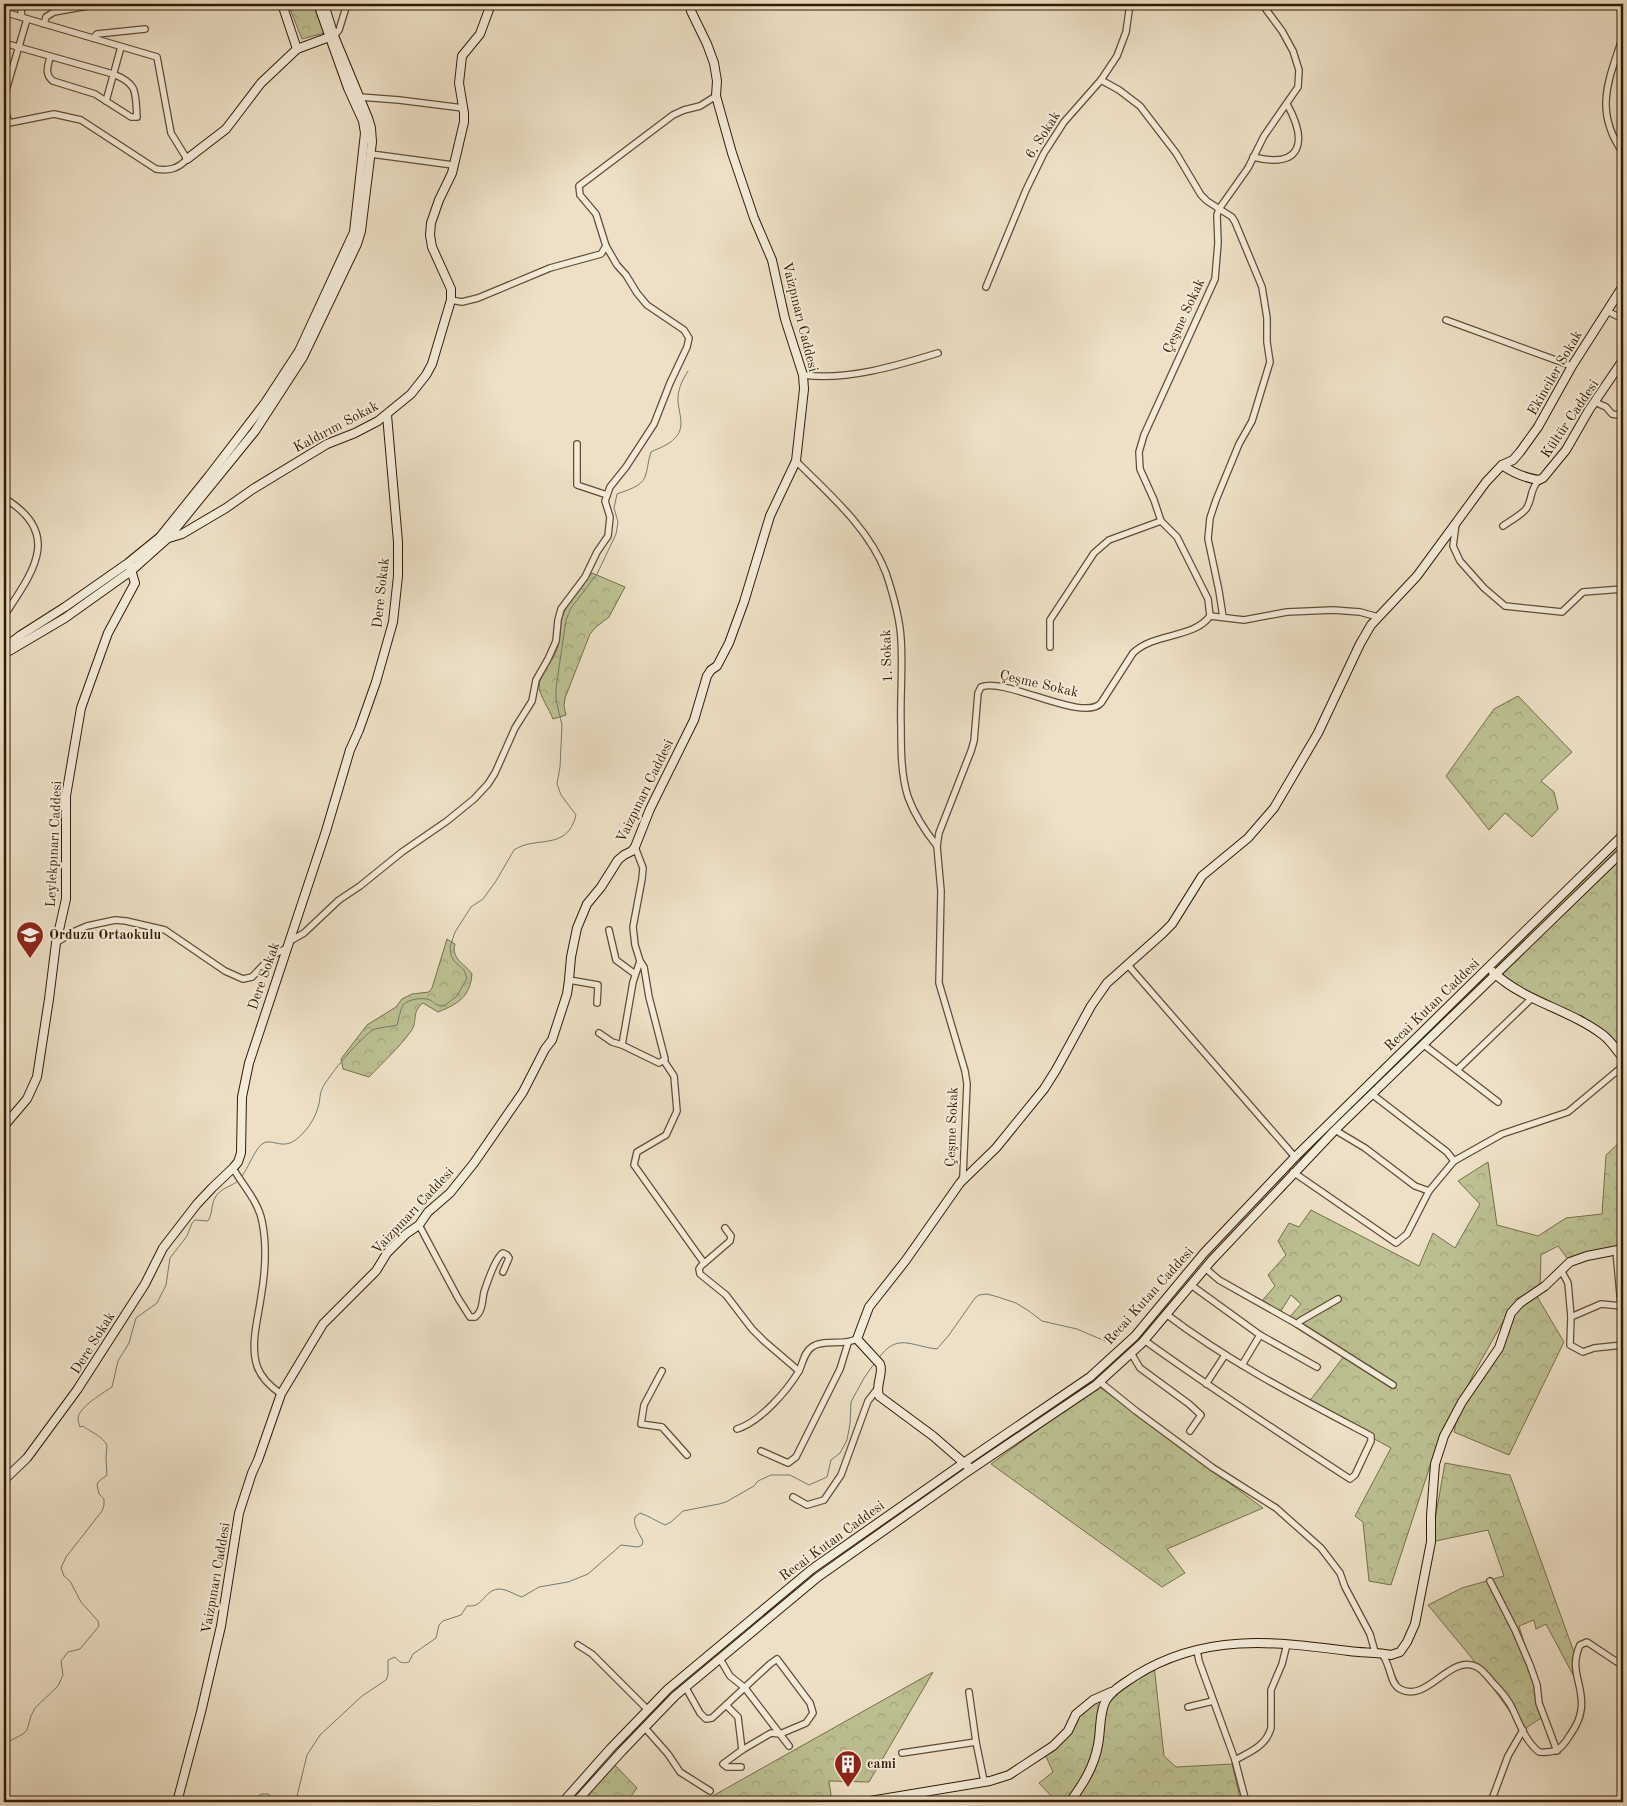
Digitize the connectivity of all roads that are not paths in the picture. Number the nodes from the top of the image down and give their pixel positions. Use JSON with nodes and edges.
{"nodes":[{"id":1,"x":20,"y":4,"type":"edge"},
{"id":2,"x":99,"y":4,"type":"edge"},
{"id":3,"x":282,"y":4,"type":"edge"},
{"id":4,"x":318,"y":4,"type":"edge"},
{"id":5,"x":324,"y":4,"type":"edge"},
{"id":6,"x":347,"y":4,"type":"edge"},
{"id":7,"x":491,"y":4,"type":"edge"},
{"id":8,"x":690,"y":4,"type":"edge"},
{"id":9,"x":1130,"y":4,"type":"edge"},
{"id":10,"x":1262,"y":4,"type":"edge"},
{"id":11,"x":4,"y":12,"type":"edge"},
{"id":12,"x":25,"y":18,"type":"junction"},
{"id":13,"x":44,"y":24,"type":"junction"},
{"id":14,"x":145,"y":29,"type":"dead end"},
{"id":15,"x":1623,"y":36,"type":"edge"},
{"id":16,"x":332,"y":37,"type":"junction"},
{"id":17,"x":93,"y":38,"type":"junction"},
{"id":18,"x":4,"y":43,"type":"edge"},
{"id":19,"x":121,"y":46,"type":"junction"},
{"id":20,"x":18,"y":48,"type":"junction"},
{"id":21,"x":297,"y":48,"type":"junction"},
{"id":22,"x":50,"y":56,"type":"junction"},
{"id":23,"x":113,"y":74,"type":"junction"},
{"id":24,"x":1101,"y":80,"type":"junction"},
{"id":25,"x":716,"y":96,"type":"junction"},
{"id":26,"x":4,"y":98,"type":"edge"},
{"id":27,"x":357,"y":98,"type":"junction"},
{"id":28,"x":106,"y":100,"type":"junction"},
{"id":29,"x":1287,"y":104,"type":"junction"},
{"id":30,"x":4,"y":107,"type":"edge"},
{"id":31,"x":463,"y":108,"type":"junction"},
{"id":32,"x":6,"y":123,"type":"edge"},
{"id":33,"x":1623,"y":153,"type":"edge"},
{"id":34,"x":371,"y":154,"type":"junction"},
{"id":35,"x":1254,"y":157,"type":"junction"},
{"id":36,"x":187,"y":159,"type":"junction"},
{"id":37,"x":454,"y":165,"type":"junction"},
{"id":38,"x":1219,"y":208,"type":"junction"},
{"id":39,"x":606,"y":246,"type":"junction"},
{"id":40,"x":1623,"y":286,"type":"edge"},
{"id":41,"x":986,"y":287,"type":"dead end"},
{"id":42,"x":451,"y":300,"type":"junction"},
{"id":43,"x":1607,"y":311,"type":"junction"},
{"id":44,"x":1623,"y":319,"type":"edge"},
{"id":45,"x":1446,"y":320,"type":"dead end"},
{"id":46,"x":938,"y":353,"type":"dead end"},
{"id":47,"x":1623,"y":360,"type":"edge"},
{"id":48,"x":1572,"y":366,"type":"junction"},
{"id":49,"x":802,"y":375,"type":"junction"},
{"id":50,"x":1595,"y":402,"type":"junction"},
{"id":51,"x":387,"y":415,"type":"junction"},
{"id":52,"x":1623,"y":416,"type":"edge"},
{"id":53,"x":576,"y":444,"type":"dead end"},
{"id":54,"x":796,"y":461,"type":"junction"},
{"id":55,"x":1502,"y":466,"type":"junction"},
{"id":56,"x":1539,"y":480,"type":"junction"},
{"id":57,"x":607,"y":495,"type":"junction"},
{"id":58,"x":4,"y":498,"type":"edge"},
{"id":59,"x":1161,"y":521,"type":"junction"},
{"id":60,"x":1456,"y":522,"type":"junction"},
{"id":61,"x":1503,"y":526,"type":"dead end"},
{"id":62,"x":164,"y":538,"type":"junction"},
{"id":63,"x":130,"y":567,"type":"junction"},
{"id":64,"x":1623,"y":589,"type":"edge"},
{"id":65,"x":4,"y":616,"type":"edge"},
{"id":66,"x":1210,"y":616,"type":"junction"},
{"id":67,"x":1223,"y":616,"type":"junction"},
{"id":68,"x":1378,"y":617,"type":"junction"},
{"id":69,"x":1050,"y":647,"type":"dead end"},
{"id":70,"x":5,"y":649,"type":"edge"},
{"id":71,"x":1623,"y":835,"type":"edge"},
{"id":72,"x":937,"y":846,"type":"junction"},
{"id":73,"x":635,"y":847,"type":"junction"},
{"id":74,"x":1623,"y":852,"type":"edge"},
{"id":75,"x":609,"y":930,"type":"dead end"},
{"id":76,"x":56,"y":943,"type":"junction"},
{"id":77,"x":288,"y":944,"type":"junction"},
{"id":78,"x":640,"y":961,"type":"junction"},
{"id":79,"x":1127,"y":964,"type":"junction"},
{"id":80,"x":1488,"y":968,"type":"junction"},
{"id":81,"x":635,"y":974,"type":"junction"},
{"id":82,"x":1496,"y":975,"type":"junction"},
{"id":83,"x":569,"y":980,"type":"junction"},
{"id":84,"x":1532,"y":998,"type":"junction"},
{"id":85,"x":597,"y":1003,"type":"dead end"},
{"id":86,"x":599,"y":1033,"type":"dead end"},
{"id":87,"x":622,"y":1045,"type":"junction"},
{"id":88,"x":1424,"y":1045,"type":"junction"},
{"id":89,"x":1623,"y":1058,"type":"edge"},
{"id":90,"x":664,"y":1061,"type":"junction"},
{"id":91,"x":1623,"y":1066,"type":"edge"},
{"id":92,"x":1457,"y":1070,"type":"junction"},
{"id":93,"x":1373,"y":1094,"type":"junction"},
{"id":94,"x":1498,"y":1102,"type":"dead end"},
{"id":95,"x":4,"y":1126,"type":"edge"},
{"id":96,"x":1335,"y":1130,"type":"junction"},
{"id":97,"x":1295,"y":1157,"type":"junction"},
{"id":98,"x":1454,"y":1162,"type":"junction"},
{"id":99,"x":233,"y":1168,"type":"junction"},
{"id":100,"x":1293,"y":1172,"type":"junction"},
{"id":101,"x":960,"y":1183,"type":"junction"},
{"id":102,"x":1429,"y":1191,"type":"junction"},
{"id":103,"x":419,"y":1225,"type":"junction"},
{"id":104,"x":725,"y":1228,"type":"dead end"},
{"id":105,"x":1620,"y":1250,"type":"edge"},
{"id":106,"x":704,"y":1263,"type":"junction"},
{"id":107,"x":1205,"y":1268,"type":"junction"},
{"id":108,"x":1561,"y":1270,"type":"junction"},
{"id":109,"x":503,"y":1272,"type":"dead end"},
{"id":110,"x":1191,"y":1285,"type":"junction"},
{"id":111,"x":1338,"y":1299,"type":"dead end"},
{"id":112,"x":1622,"y":1306,"type":"edge"},
{"id":113,"x":1166,"y":1314,"type":"junction"},
{"id":114,"x":1571,"y":1317,"type":"junction"},
{"id":115,"x":1297,"y":1324,"type":"junction"},
{"id":116,"x":1260,"y":1335,"type":"junction"},
{"id":117,"x":1623,"y":1336,"type":"edge"},
{"id":118,"x":857,"y":1339,"type":"junction"},
{"id":119,"x":1144,"y":1340,"type":"junction"},
{"id":120,"x":848,"y":1343,"type":"junction"},
{"id":121,"x":1623,"y":1345,"type":"edge"},
{"id":122,"x":1131,"y":1353,"type":"junction"},
{"id":123,"x":1225,"y":1355,"type":"junction"},
{"id":124,"x":1242,"y":1365,"type":"junction"},
{"id":125,"x":1317,"y":1367,"type":"dead end"},
{"id":126,"x":662,"y":1371,"type":"dead end"},
{"id":127,"x":798,"y":1371,"type":"junction"},
{"id":128,"x":1100,"y":1382,"type":"junction"},
{"id":129,"x":1206,"y":1384,"type":"junction"},
{"id":130,"x":1393,"y":1385,"type":"dead end"},
{"id":131,"x":878,"y":1388,"type":"junction"},
{"id":132,"x":281,"y":1394,"type":"junction"},
{"id":133,"x":737,"y":1429,"type":"dead end"},
{"id":134,"x":1190,"y":1432,"type":"dead end"},
{"id":135,"x":760,"y":1451,"type":"dead end"},
{"id":136,"x":687,"y":1455,"type":"dead end"},
{"id":137,"x":963,"y":1462,"type":"junction"},
{"id":138,"x":971,"y":1470,"type":"junction"},
{"id":139,"x":4,"y":1480,"type":"edge"},
{"id":140,"x":793,"y":1497,"type":"dead end"},
{"id":141,"x":1490,"y":1581,"type":"dead end"},
{"id":142,"x":1287,"y":1644,"type":"junction"},
{"id":143,"x":578,"y":1645,"type":"dead end"},
{"id":144,"x":1197,"y":1650,"type":"junction"},
{"id":145,"x":1400,"y":1652,"type":"junction"},
{"id":146,"x":1378,"y":1653,"type":"junction"},
{"id":147,"x":720,"y":1659,"type":"junction"},
{"id":148,"x":1389,"y":1664,"type":"junction"},
{"id":149,"x":1623,"y":1666,"type":"edge"},
{"id":150,"x":686,"y":1688,"type":"junction"},
{"id":151,"x":745,"y":1688,"type":"junction"},
{"id":152,"x":1115,"y":1689,"type":"junction"},
{"id":153,"x":969,"y":1692,"type":"dead end"},
{"id":154,"x":1213,"y":1701,"type":"junction"},
{"id":155,"x":726,"y":1705,"type":"junction"},
{"id":156,"x":1188,"y":1707,"type":"dead end"},
{"id":157,"x":648,"y":1710,"type":"junction"},
{"id":158,"x":644,"y":1728,"type":"junction"},
{"id":159,"x":1523,"y":1730,"type":"junction"},
{"id":160,"x":780,"y":1734,"type":"junction"},
{"id":161,"x":976,"y":1742,"type":"junction"},
{"id":162,"x":789,"y":1746,"type":"dead end"},
{"id":163,"x":742,"y":1750,"type":"junction"},
{"id":164,"x":1557,"y":1751,"type":"junction"},
{"id":165,"x":902,"y":1754,"type":"dead end"},
{"id":166,"x":1235,"y":1760,"type":"junction"},
{"id":167,"x":741,"y":1767,"type":"dead end"},
{"id":168,"x":984,"y":1781,"type":"junction"},
{"id":169,"x":710,"y":1790,"type":"dead end"},
{"id":170,"x":177,"y":1802,"type":"edge"},
{"id":171,"x":563,"y":1802,"type":"edge"},
{"id":172,"x":576,"y":1802,"type":"edge"},
{"id":173,"x":864,"y":1802,"type":"edge"},
{"id":174,"x":1070,"y":1802,"type":"edge"},
{"id":175,"x":1246,"y":1802,"type":"edge"},
{"id":176,"x":1491,"y":1802,"type":"edge"}],
"edges":[{"from":1,"to":12,"type":"street"},
{"from":2,"to":13,"type":"street"},
{"from":3,"to":21,"type":"street"},
{"from":4,"to":16,"type":"street"},
{"from":5,"to":16,"type":"street"},
{"from":6,"to":16,"type":"street"},
{"from":7,"to":31,"type":"street"},
{"from":8,"to":25,"type":"street","name":"Vaizpınarı Caddesi"},
{"from":9,"to":24,"type":"street","name":"6. Sokak"},
{"from":10,"to":29,"type":"street"},
{"from":11,"to":12,"type":"street"},
{"from":12,"to":13,"type":"street"},
{"from":12,"to":20,"type":"street"},
{"from":13,"to":17,"type":"street"},
{"from":14,"to":17,"type":"street"},
{"from":15,"to":33,"type":"street"},
{"from":16,"to":21,"type":"street"},
{"from":16,"to":27,"type":"street"},
{"from":17,"to":19,"type":"street"},
{"from":18,"to":20,"type":"street"},
{"from":19,"to":23,"type":"street"},
{"from":19,"to":36,"type":"street"},
{"from":20,"to":22,"type":"street"},
{"from":20,"to":26,"type":"street"},
{"from":21,"to":36,"type":"street"},
{"from":22,"to":23,"type":"street"},
{"from":22,"to":28,"type":"street"},
{"from":23,"to":28,"type":"street"},
{"from":23,"to":28,"type":"street"},
{"from":24,"to":38,"type":"street"},
{"from":24,"to":41,"type":"street","name":"6. Sokak"},
{"from":25,"to":39,"type":"street"},
{"from":25,"to":49,"type":"street","name":"Vaizpınarı Caddesi"},
{"from":27,"to":31,"type":"street"},
{"from":27,"to":34,"type":"street"},
{"from":27,"to":62,"type":"street"},
{"from":29,"to":35,"type":"street"},
{"from":29,"to":35,"type":"street"},
{"from":30,"to":32,"type":"street"},
{"from":31,"to":37,"type":"street"},
{"from":32,"to":36,"type":"street"},
{"from":34,"to":37,"type":"street"},
{"from":34,"to":62,"type":"street"},
{"from":35,"to":38,"type":"street"},
{"from":37,"to":42,"type":"street"},
{"from":38,"to":59,"type":"street","name":"Çeşme Sokak"},
{"from":38,"to":67,"type":"street"},
{"from":39,"to":42,"type":"street"},
{"from":39,"to":57,"type":"street"},
{"from":40,"to":43,"type":"street","name":"Ekinciler Sokak"},
{"from":42,"to":51,"type":"street","name":"Kaldırım Sokak"},
{"from":43,"to":44,"type":"street"},
{"from":43,"to":48,"type":"street","name":"Ekinciler Sokak"},
{"from":45,"to":48,"type":"street"},
{"from":46,"to":49,"type":"street"},
{"from":47,"to":50,"type":"street","name":"Kültür Caddesi"},
{"from":48,"to":55,"type":"street","name":"Ekinciler Sokak"},
{"from":49,"to":54,"type":"street","name":"Vaizpınarı Caddesi"},
{"from":50,"to":52,"type":"street"},
{"from":50,"to":56,"type":"street","name":"Kültür Caddesi"},
{"from":51,"to":62,"type":"street","name":"Kaldırım Sokak"},
{"from":51,"to":77,"type":"street","name":"Dere Sokak"},
{"from":53,"to":57,"type":"street"},
{"from":54,"to":72,"type":"street","name":"1. Sokak"},
{"from":54,"to":73,"type":"street","name":"Vaizpınarı Caddesi"},
{"from":55,"to":56,"type":"street"},
{"from":55,"to":60,"type":"street","name":"Ekinciler Sokak"},
{"from":56,"to":61,"type":"street"},
{"from":57,"to":77,"type":"street"},
{"from":58,"to":65,"type":"street"},
{"from":59,"to":66,"type":"street","name":"Çeşme Sokak"},
{"from":59,"to":69,"type":"street"},
{"from":60,"to":64,"type":"street"},
{"from":60,"to":68,"type":"street","name":"Ekinciler Sokak"},
{"from":62,"to":63,"type":"street","name":"Kaldırım Sokak"},
{"from":63,"to":70,"type":"street","name":"Kaldırım Sokak"},
{"from":63,"to":76,"type":"street","name":"Leylekpınarı Caddesi"},
{"from":66,"to":67,"type":"street"},
{"from":66,"to":72,"type":"street","name":"Çeşme Sokak"},
{"from":67,"to":68,"type":"street"},
{"from":68,"to":79,"type":"street","name":"Ekinciler Sokak"},
{"from":71,"to":80,"type":"street","name":"Recai Kutan Caddesi"},
{"from":72,"to":101,"type":"street","name":"Çeşme Sokak"},
{"from":73,"to":78,"type":"street"},
{"from":73,"to":83,"type":"street","name":"Vaizpınarı Caddesi"},
{"from":74,"to":82,"type":"street","name":"Recai Kutan Caddesi"},
{"from":75,"to":81,"type":"street"},
{"from":76,"to":77,"type":"street"},
{"from":76,"to":95,"type":"street","name":"Leylekpınarı Caddesi"},
{"from":77,"to":99,"type":"street","name":"Dere Sokak"},
{"from":78,"to":81,"type":"street"},
{"from":78,"to":90,"type":"street"},
{"from":79,"to":97,"type":"street"},
{"from":79,"to":101,"type":"street","name":"Ekinciler Sokak"},
{"from":80,"to":82,"type":"street"},
{"from":80,"to":97,"type":"street","name":"Recai Kutan Caddesi"},
{"from":81,"to":87,"type":"street"},
{"from":82,"to":84,"type":"street"},
{"from":82,"to":88,"type":"street","name":"Recai Kutan Caddesi"},
{"from":83,"to":85,"type":"street"},
{"from":83,"to":103,"type":"street","name":"Vaizpınarı Caddesi"},
{"from":84,"to":89,"type":"street"},
{"from":84,"to":92,"type":"street"},
{"from":86,"to":87,"type":"street"},
{"from":87,"to":90,"type":"street"},
{"from":88,"to":92,"type":"street"},
{"from":88,"to":93,"type":"street","name":"Recai Kutan Caddesi"},
{"from":90,"to":106,"type":"street"},
{"from":91,"to":98,"type":"street"},
{"from":92,"to":94,"type":"street"},
{"from":93,"to":96,"type":"street","name":"Recai Kutan Caddesi"},
{"from":93,"to":98,"type":"street"},
{"from":96,"to":100,"type":"street","name":"Recai Kutan Caddesi"},
{"from":96,"to":102,"type":"street"},
{"from":97,"to":137,"type":"street","name":"Recai Kutan Caddesi"},
{"from":98,"to":102,"type":"street"},
{"from":99,"to":132,"type":"street"},
{"from":99,"to":139,"type":"street","name":"Dere Sokak"},
{"from":100,"to":102,"type":"street"},
{"from":100,"to":107,"type":"street","name":"Recai Kutan Caddesi"},
{"from":101,"to":118,"type":"street","name":"Ekinciler Sokak"},
{"from":103,"to":109,"type":"street"},
{"from":103,"to":132,"type":"street","name":"Vaizpınarı Caddesi"},
{"from":104,"to":106,"type":"street"},
{"from":105,"to":108,"type":"street"},
{"from":105,"to":112,"type":"street"},
{"from":106,"to":127,"type":"street"},
{"from":107,"to":110,"type":"street","name":"Recai Kutan Caddesi"},
{"from":107,"to":115,"type":"street"},
{"from":108,"to":114,"type":"street"},
{"from":108,"to":145,"type":"street"},
{"from":110,"to":113,"type":"street","name":"Recai Kutan Caddesi"},
{"from":110,"to":116,"type":"street"},
{"from":111,"to":115,"type":"street"},
{"from":112,"to":114,"type":"street"},
{"from":112,"to":117,"type":"street"},
{"from":113,"to":119,"type":"street","name":"Recai Kutan Caddesi"},
{"from":113,"to":123,"type":"street"},
{"from":114,"to":121,"type":"street"},
{"from":115,"to":130,"type":"street"},
{"from":116,"to":124,"type":"street"},
{"from":116,"to":125,"type":"street"},
{"from":118,"to":120,"type":"street"},
{"from":118,"to":131,"type":"street"},
{"from":119,"to":122,"type":"street","name":"Recai Kutan Caddesi"},
{"from":119,"to":129,"type":"street"},
{"from":120,"to":127,"type":"street"},
{"from":120,"to":135,"type":"street"},
{"from":122,"to":128,"type":"street","name":"Recai Kutan Caddesi"},
{"from":122,"to":134,"type":"street"},
{"from":123,"to":124,"type":"street"},
{"from":123,"to":129,"type":"street"},
{"from":124,"to":129,"type":"street"},
{"from":126,"to":136,"type":"street"},
{"from":127,"to":133,"type":"street"},
{"from":128,"to":138,"type":"street","name":"Recai Kutan Caddesi"},
{"from":128,"to":146,"type":"street"},
{"from":131,"to":137,"type":"street"},
{"from":131,"to":140,"type":"street"},
{"from":132,"to":170,"type":"street","name":"Vaizpınarı Caddesi"},
{"from":137,"to":138,"type":"street"},
{"from":137,"to":157,"type":"street","name":"Recai Kutan Caddesi"},
{"from":138,"to":147,"type":"street","name":"Recai Kutan Caddesi"},
{"from":141,"to":164,"type":"street"},
{"from":142,"to":144,"type":"street"},
{"from":142,"to":146,"type":"street"},
{"from":142,"to":166,"type":"street"},
{"from":143,"to":157,"type":"street"},
{"from":144,"to":152,"type":"street"},
{"from":144,"to":154,"type":"street"},
{"from":145,"to":146,"type":"street"},
{"from":145,"to":148,"type":"street"},
{"from":146,"to":148,"type":"street"},
{"from":147,"to":150,"type":"street","name":"Recai Kutan Caddesi"},
{"from":147,"to":151,"type":"street"},
{"from":148,"to":159,"type":"street"},
{"from":149,"to":164,"type":"street"},
{"from":150,"to":155,"type":"street"},
{"from":150,"to":158,"type":"street","name":"Recai Kutan Caddesi"},
{"from":151,"to":155,"type":"street"},
{"from":151,"to":160,"type":"street"},
{"from":151,"to":160,"type":"street"},
{"from":152,"to":168,"type":"street"},
{"from":152,"to":174,"type":"street"},
{"from":153,"to":161,"type":"street"},
{"from":154,"to":156,"type":"street"},
{"from":154,"to":166,"type":"street"},
{"from":155,"to":163,"type":"street"},
{"from":157,"to":171,"type":"street","name":"Recai Kutan Caddesi"},
{"from":158,"to":169,"type":"street"},
{"from":158,"to":172,"type":"street","name":"Recai Kutan Caddesi"},
{"from":159,"to":164,"type":"street"},
{"from":159,"to":176,"type":"street"},
{"from":160,"to":162,"type":"street"},
{"from":160,"to":163,"type":"street"},
{"from":161,"to":165,"type":"street"},
{"from":161,"to":168,"type":"street"},
{"from":163,"to":167,"type":"street"},
{"from":166,"to":175,"type":"street"},
{"from":168,"to":173,"type":"street"}]}
